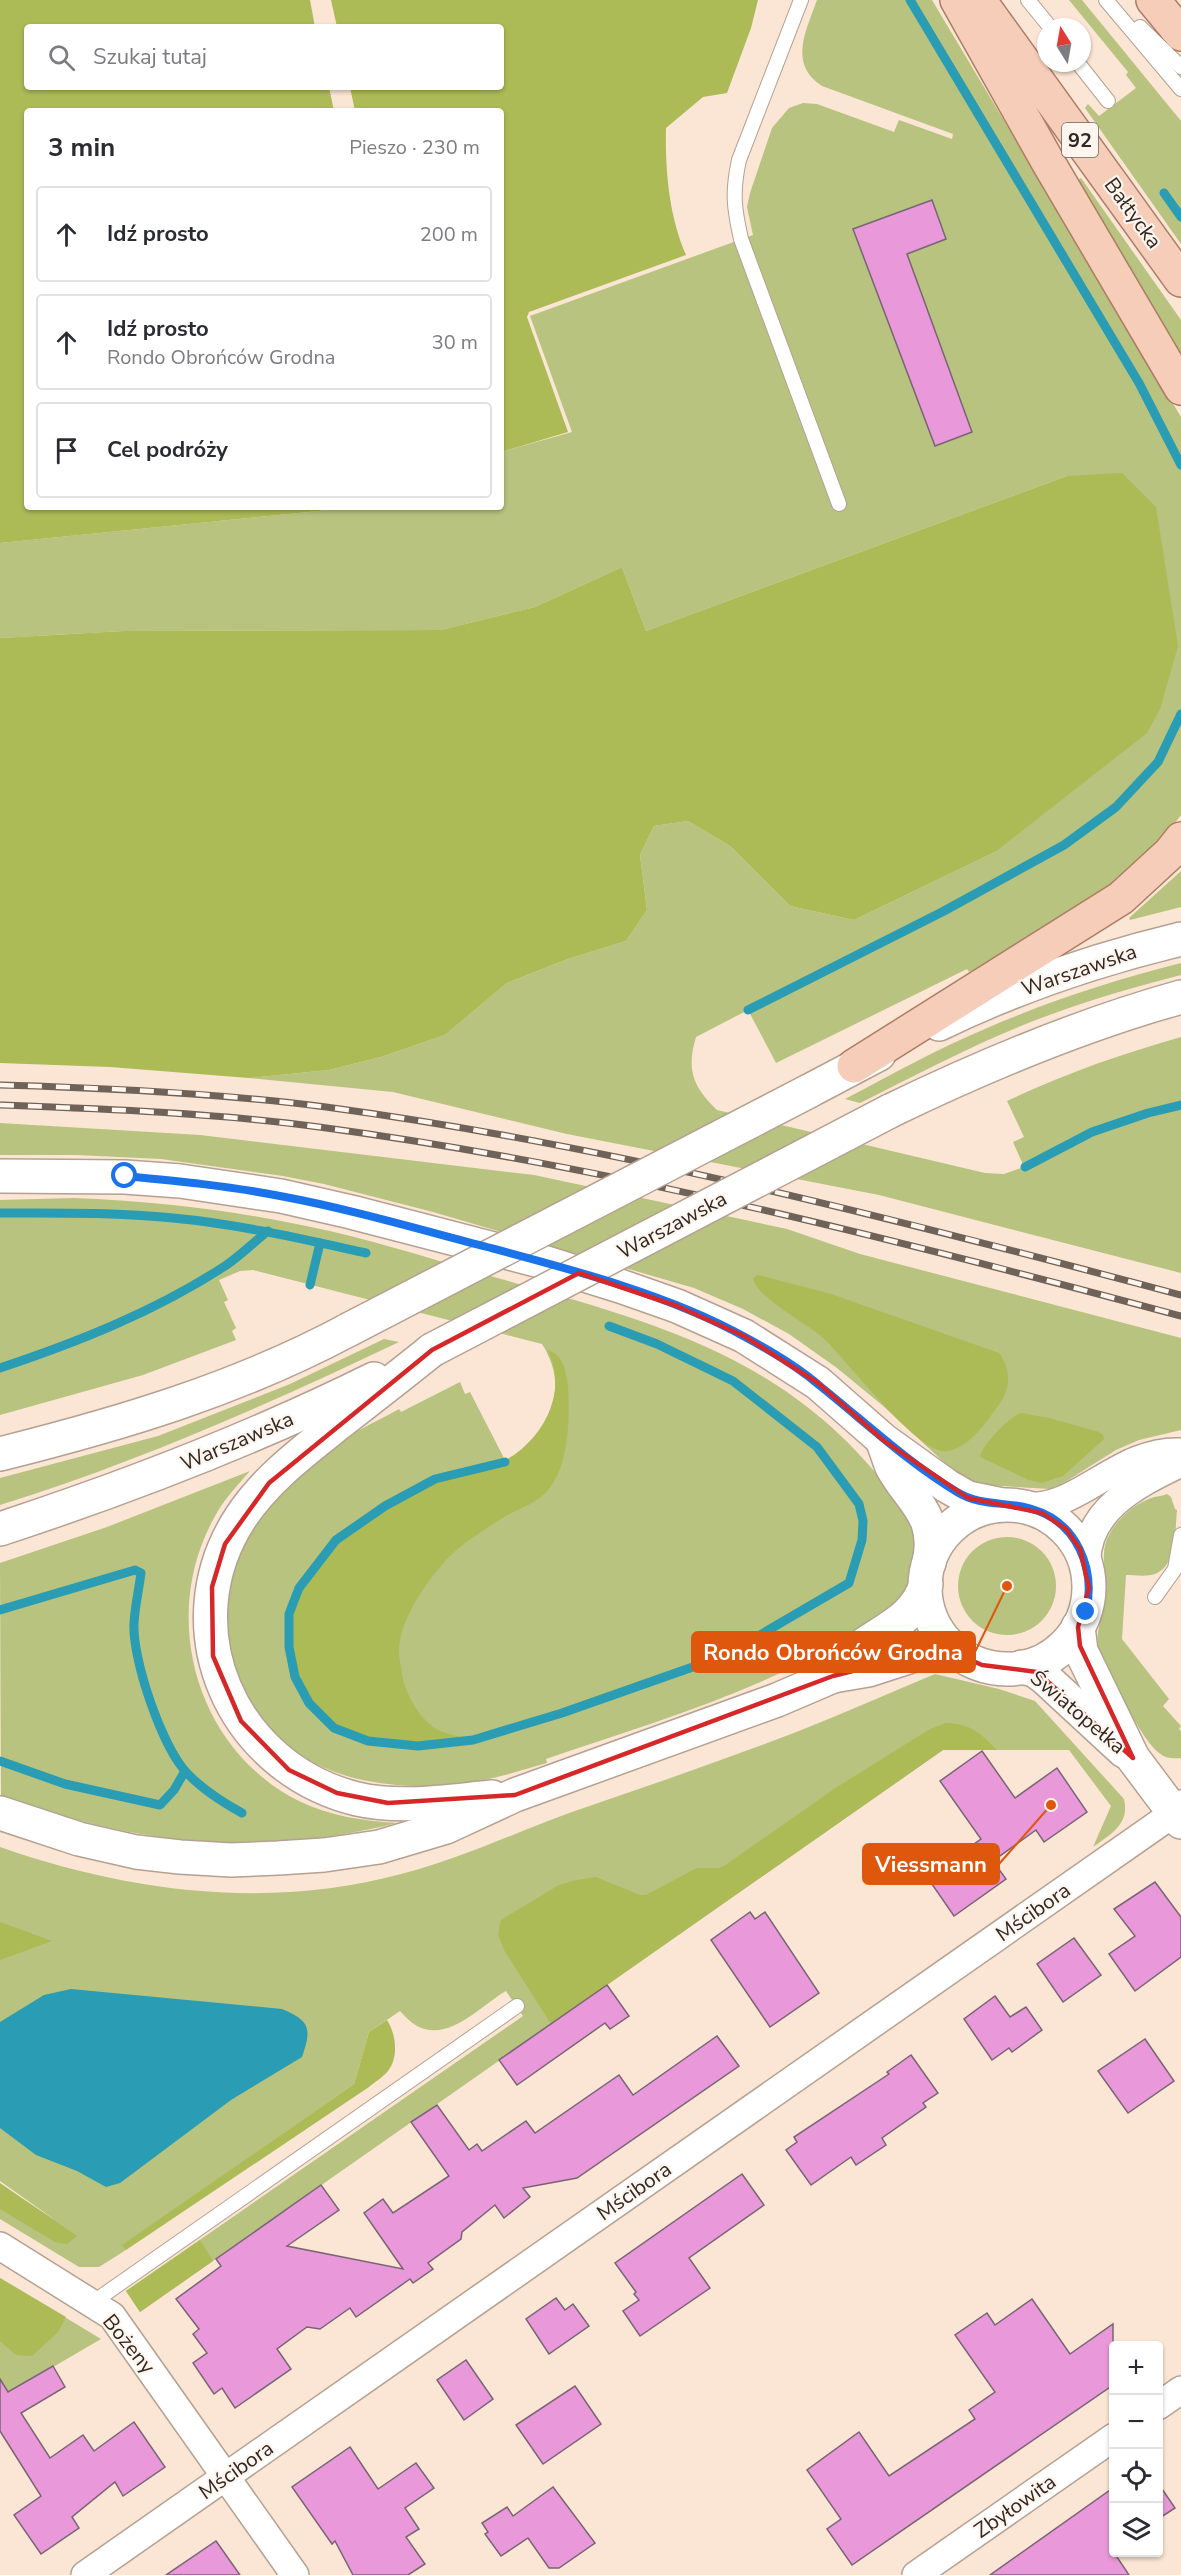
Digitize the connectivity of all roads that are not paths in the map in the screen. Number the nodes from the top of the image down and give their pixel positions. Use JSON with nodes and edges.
{"nodes":[{"id":1,"x":801,"y":0,"type":"edge"},
{"id":2,"x":957,"y":0,"type":"edge"},
{"id":3,"x":979,"y":0,"type":"edge"},
{"id":4,"x":1028,"y":0,"type":"edge"},
{"id":5,"x":1106,"y":0,"type":"edge"},
{"id":6,"x":1115,"y":0,"type":"edge"},
{"id":7,"x":1153,"y":0,"type":"edge"},
{"id":8,"x":1043,"y":18,"type":"edge"},
{"id":9,"x":1181,"y":34,"type":"edge"},
{"id":10,"x":1181,"y":67,"type":"edge"},
{"id":11,"x":1085,"y":72,"type":"edge"},
{"id":12,"x":1181,"y":89,"type":"edge"},
{"id":13,"x":1108,"y":101,"type":"dead end"},
{"id":14,"x":1181,"y":280,"type":"edge"},
{"id":15,"x":1181,"y":388,"type":"edge"},
{"id":16,"x":839,"y":504,"type":"dead end"},
{"id":17,"x":1181,"y":840,"type":"edge"},
{"id":18,"x":1181,"y":939,"type":"edge"},
{"id":19,"x":1181,"y":997,"type":"edge"},
{"id":20,"x":854,"y":1066,"type":"junction"},
{"id":21,"x":0,"y":1176,"type":"edge"},
{"id":22,"x":432,"y":1350,"type":"junction"},
{"id":23,"x":883,"y":1440,"type":"junction"},
{"id":24,"x":1181,"y":1452,"type":"edge"},
{"id":25,"x":0,"y":1454,"type":"edge"},
{"id":26,"x":1181,"y":1462,"type":"edge"},
{"id":27,"x":1012,"y":1506,"type":"junction"},
{"id":28,"x":0,"y":1529,"type":"edge"},
{"id":29,"x":1181,"y":1535,"type":"edge"},
{"id":30,"x":1087,"y":1568,"type":"junction"},
{"id":31,"x":928,"y":1574,"type":"junction"},
{"id":32,"x":1155,"y":1597,"type":"dead end"},
{"id":33,"x":1078,"y":1627,"type":"junction"},
{"id":34,"x":954,"y":1649,"type":"junction"},
{"id":35,"x":1022,"y":1667,"type":"junction"},
{"id":36,"x":833,"y":1676,"type":"junction"},
{"id":37,"x":1134,"y":1758,"type":"junction"},
{"id":38,"x":515,"y":1795,"type":"junction"},
{"id":39,"x":0,"y":1813,"type":"edge"},
{"id":40,"x":1179,"y":1813,"type":"edge"},
{"id":41,"x":517,"y":2006,"type":"dead end"},
{"id":42,"x":0,"y":2246,"type":"edge"},
{"id":43,"x":92,"y":2303,"type":"junction"},
{"id":44,"x":1181,"y":2390,"type":"edge"},
{"id":45,"x":1163,"y":2403,"type":"edge"},
{"id":46,"x":1109,"y":2440,"type":"edge"},
{"id":47,"x":227,"y":2476,"type":"junction"},
{"id":48,"x":85,"y":2575,"type":"edge"},
{"id":49,"x":295,"y":2575,"type":"edge"},
{"id":50,"x":916,"y":2575,"type":"edge"}],
"edges":[{"from":1,"to":16,"type":"lane"},
{"from":2,"to":15,"type":"main road"},
{"from":3,"to":14,"type":"main road","name":"Bałtycka","number":"92"},
{"from":4,"to":8,"type":"lane"},
{"from":5,"to":12,"type":"lane"},
{"from":6,"to":10,"type":"lane"},
{"from":7,"to":9,"type":"main road"},
{"from":11,"to":13,"type":"lane"},
{"from":17,"to":20,"type":"main road"},
{"from":18,"to":20,"type":"main road","name":"Warszawska"},
{"from":19,"to":22,"type":"main road","name":"Warszawska","bridge":true},
{"from":20,"to":25,"type":"main road","name":"Warszawska","bridge":true},
{"from":21,"to":23,"type":"main road"},
{"from":22,"to":28,"type":"main road","name":"Warszawska"},
{"from":22,"to":38,"type":"main road"},
{"from":23,"to":27,"type":"main road"},
{"from":23,"to":31,"type":"main road"},
{"from":24,"to":27,"type":"street"},
{"from":26,"to":30,"type":"street"},
{"from":27,"to":30,"type":"main road"},
{"from":27,"to":31,"type":"main road"},
{"from":29,"to":32,"type":"lane"},
{"from":30,"to":33,"type":"main road"},
{"from":31,"to":34,"type":"main road"},
{"from":31,"to":36,"type":"main road"},
{"from":33,"to":35,"type":"main road"},
{"from":33,"to":37,"type":"main road","name":"Światopełka"},
{"from":34,"to":35,"type":"main road"},
{"from":34,"to":36,"type":"main road"},
{"from":35,"to":37,"type":"main road","name":"Światopełka"},
{"from":36,"to":38,"type":"main road"},
{"from":37,"to":40,"type":"main road","name":"Światopełka"},
{"from":38,"to":39,"type":"main road"},
{"from":40,"to":47,"type":"street","name":"Mścibora"},
{"from":41,"to":43,"type":"lane"},
{"from":42,"to":43,"type":"street","name":"Bożeny"},
{"from":43,"to":47,"type":"street","name":"Bożeny"},
{"from":44,"to":45,"type":"street"},
{"from":46,"to":50,"type":"street","name":"Zbyłowita"},
{"from":47,"to":48,"type":"street","name":"Mścibora"},
{"from":47,"to":49,"type":"street","name":"Bożeny"}]}
